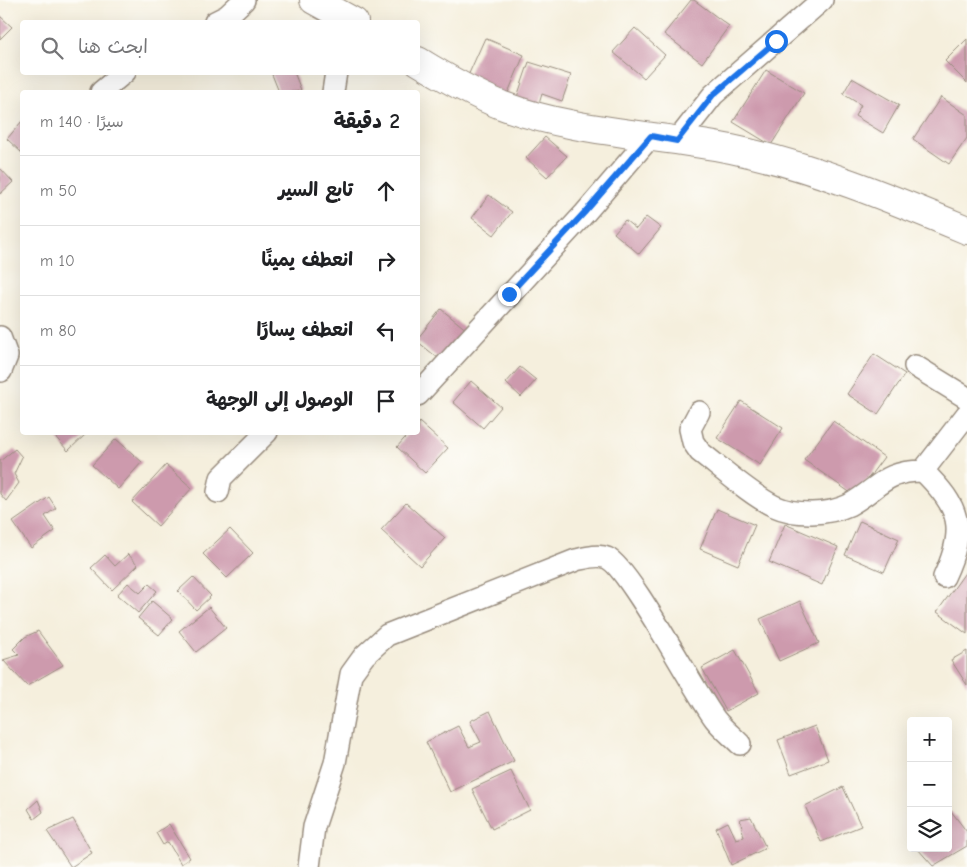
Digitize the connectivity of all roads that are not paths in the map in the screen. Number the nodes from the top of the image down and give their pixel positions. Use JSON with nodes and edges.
{"nodes":[{"id":1,"x":244,"y":0,"type":"edge"},
{"id":2,"x":822,"y":0,"type":"edge"},
{"id":3,"x":219,"y":20,"type":"edge"},
{"id":4,"x":420,"y":62,"type":"edge"},
{"id":5,"x":121,"y":75,"type":"edge"},
{"id":6,"x":336,"y":75,"type":"edge"},
{"id":7,"x":103,"y":90,"type":"edge"},
{"id":8,"x":333,"y":90,"type":"edge"},
{"id":9,"x":664,"y":138,"type":"junction"},
{"id":10,"x":967,"y":230,"type":"edge"},
{"id":11,"x":0,"y":337,"type":"edge"},
{"id":12,"x":915,"y":366,"type":"dead end"},
{"id":13,"x":1,"y":371,"type":"edge"},
{"id":14,"x":420,"y":393,"type":"edge"},
{"id":15,"x":967,"y":398,"type":"edge"},
{"id":16,"x":699,"y":412,"type":"dead end"},
{"id":17,"x":967,"y":414,"type":"edge"},
{"id":18,"x":264,"y":435,"type":"edge"},
{"id":19,"x":923,"y":471,"type":"junction"},
{"id":20,"x":218,"y":492,"type":"dead end"},
{"id":21,"x":944,"y":576,"type":"dead end"},
{"id":22,"x":740,"y":744,"type":"dead end"},
{"id":23,"x":309,"y":867,"type":"edge"}],
"edges":[{"from":1,"to":3,"type":"street"},
{"from":2,"to":9,"type":"street"},
{"from":4,"to":9,"type":"street"},
{"from":5,"to":7,"type":"street"},
{"from":6,"to":8,"type":"street"},
{"from":9,"to":10,"type":"street"},
{"from":9,"to":14,"type":"street"},
{"from":11,"to":13,"type":"street"},
{"from":12,"to":15,"type":"street"},
{"from":16,"to":19,"type":"street"},
{"from":17,"to":19,"type":"street"},
{"from":18,"to":20,"type":"street"},
{"from":19,"to":21,"type":"street"},
{"from":22,"to":23,"type":"street"}]}
